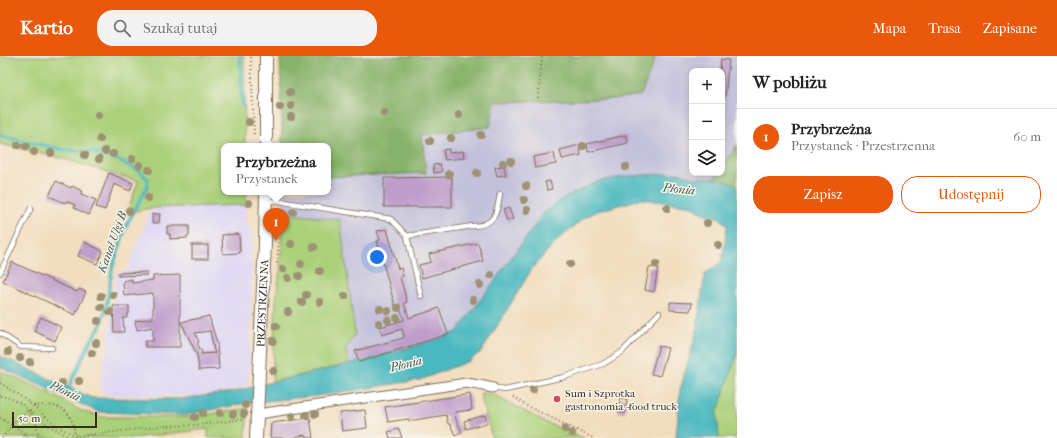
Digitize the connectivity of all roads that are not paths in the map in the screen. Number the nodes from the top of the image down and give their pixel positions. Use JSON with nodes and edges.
{"nodes":[{"id":1,"x":266,"y":56,"type":"edge"},
{"id":2,"x":266,"y":143,"type":"edge"},
{"id":3,"x":500,"y":194,"type":"dead end"},
{"id":4,"x":266,"y":197,"type":"edge"},
{"id":5,"x":30,"y":208,"type":"dead end"},
{"id":6,"x":407,"y":236,"type":"junction"},
{"id":7,"x":0,"y":273,"type":"edge"},
{"id":8,"x":421,"y":296,"type":"dead end"},
{"id":9,"x":659,"y":314,"type":"dead end"},
{"id":10,"x":0,"y":333,"type":"edge"},
{"id":11,"x":52,"y":348,"type":"dead end"},
{"id":12,"x":493,"y":388,"type":"joint"},
{"id":13,"x":255,"y":413,"type":"junction"},
{"id":14,"x":256,"y":438,"type":"edge"}],
"edges":[{"from":1,"to":2,"type":"street"},
{"from":3,"to":6,"type":"lane"},
{"from":4,"to":6,"type":"lane"},
{"from":4,"to":13,"type":"street","name":"PRZESTRZENNA"},
{"from":5,"to":7,"type":"lane"},
{"from":6,"to":8,"type":"lane"},
{"from":9,"to":12,"type":"lane"},
{"from":10,"to":11,"type":"lane"},
{"from":12,"to":13,"type":"street"},
{"from":13,"to":14,"type":"street","name":"PRZESTRZENNA"}]}
